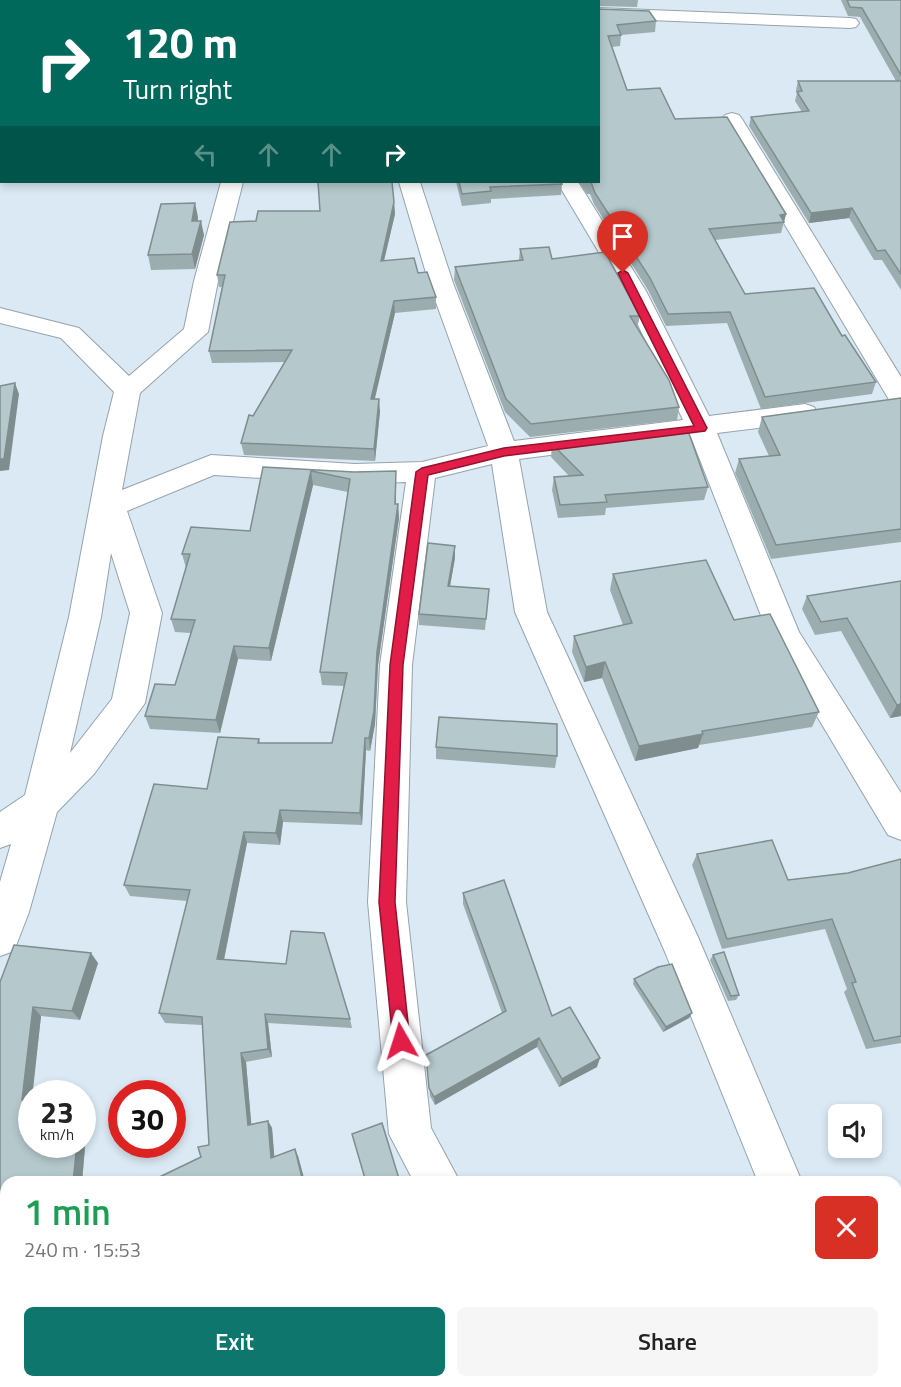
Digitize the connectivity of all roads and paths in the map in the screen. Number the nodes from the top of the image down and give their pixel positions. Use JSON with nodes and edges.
{"nodes":[{"id":1,"x":640,"y":6,"type":"edge"},
{"id":2,"x":600,"y":14,"type":"edge"},
{"id":3,"x":850,"y":23,"type":"dead end"},
{"id":4,"x":732,"y":119,"type":"dead end"},
{"id":5,"x":232,"y":183,"type":"edge"},
{"id":6,"x":409,"y":183,"type":"edge"},
{"id":7,"x":568,"y":183,"type":"edge"},
{"id":8,"x":0,"y":315,"type":"edge"},
{"id":9,"x":128,"y":390,"type":"junction"},
{"id":10,"x":901,"y":399,"type":"edge"},
{"id":11,"x":866,"y":405,"type":"edge"},
{"id":12,"x":830,"y":410,"type":"edge"},
{"id":13,"x":701,"y":428,"type":"junction"},
{"id":14,"x":504,"y":452,"type":"junction"},
{"id":15,"x":422,"y":472,"type":"junction"},
{"id":16,"x":41,"y":804,"type":"junction"},
{"id":17,"x":901,"y":824,"type":"edge"},
{"id":18,"x":0,"y":832,"type":"edge"},
{"id":19,"x":0,"y":938,"type":"edge"},
{"id":20,"x":434,"y":1176,"type":"edge"},
{"id":21,"x":778,"y":1176,"type":"edge"}],
"edges":[{"from":1,"to":2,"type":"street"},
{"from":1,"to":3,"type":"street"},
{"from":4,"to":10,"type":"street"},
{"from":5,"to":9,"type":"street"},
{"from":6,"to":14,"type":"street"},
{"from":7,"to":13,"type":"street"},
{"from":8,"to":9,"type":"street"},
{"from":9,"to":16,"type":"street"},
{"from":10,"to":11,"type":"street"},
{"from":12,"to":13,"type":"street"},
{"from":13,"to":14,"type":"street"},
{"from":13,"to":17,"type":"street"},
{"from":14,"to":15,"type":"street"},
{"from":14,"to":21,"type":"street"},
{"from":15,"to":16,"type":"street"},
{"from":15,"to":20,"type":"street"},
{"from":16,"to":18,"type":"street"},
{"from":16,"to":19,"type":"street"}]}
